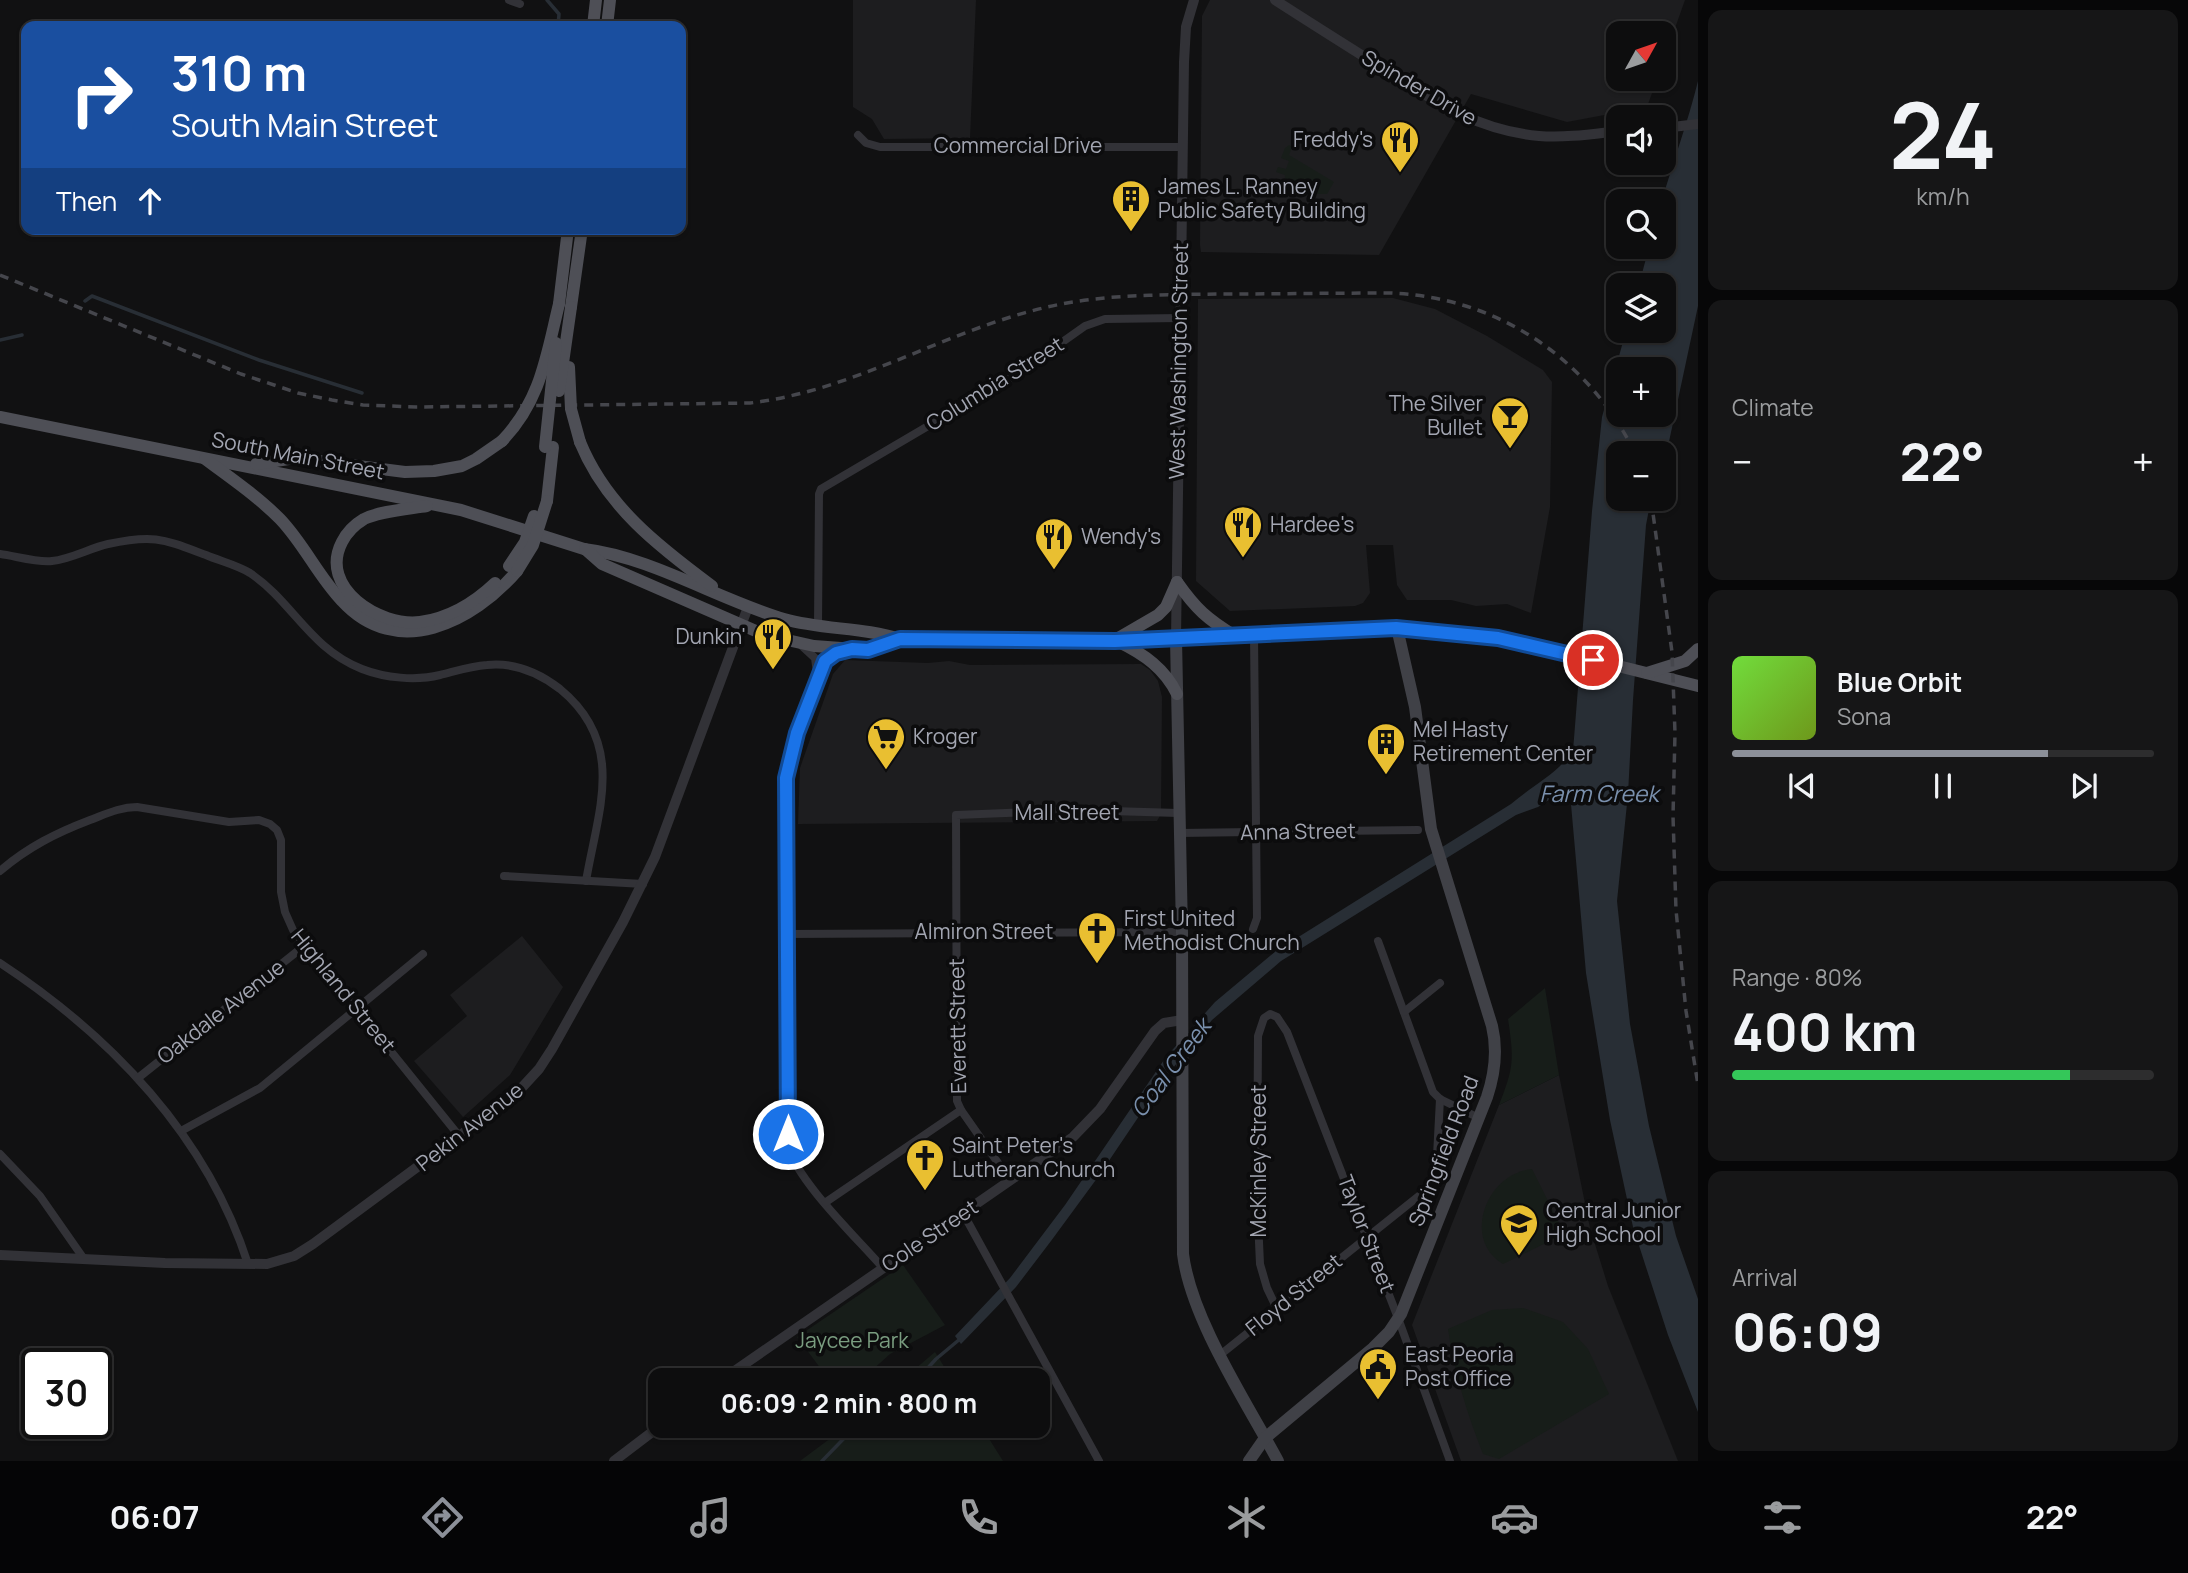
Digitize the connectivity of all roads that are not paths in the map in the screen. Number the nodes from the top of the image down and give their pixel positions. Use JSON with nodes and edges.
{"nodes":[{"id":1,"x":509,"y":0,"type":"edge"},
{"id":2,"x":596,"y":0,"type":"edge"},
{"id":3,"x":611,"y":0,"type":"edge"},
{"id":4,"x":1194,"y":0,"type":"edge"},
{"id":5,"x":1275,"y":0,"type":"edge"},
{"id":6,"x":520,"y":4,"type":"dead end"},
{"id":7,"x":594,"y":21,"type":"edge"},
{"id":8,"x":608,"y":21,"type":"edge"},
{"id":9,"x":1698,"y":124,"type":"edge"},
{"id":10,"x":1676,"y":127,"type":"edge"},
{"id":11,"x":1606,"y":132,"type":"edge"},
{"id":12,"x":858,"y":135,"type":"dead end"},
{"id":13,"x":1183,"y":147,"type":"junction"},
{"id":14,"x":568,"y":235,"type":"edge"},
{"id":15,"x":581,"y":235,"type":"edge"},
{"id":16,"x":565,"y":306,"type":"junction"},
{"id":17,"x":1180,"y":318,"type":"junction"},
{"id":18,"x":0,"y":417,"type":"edge"},
{"id":19,"x":202,"y":457,"type":"junction"},
{"id":20,"x":245,"y":465,"type":"junction"},
{"id":21,"x":433,"y":504,"type":"junction"},
{"id":22,"x":584,"y":549,"type":"junction"},
{"id":23,"x":0,"y":554,"type":"edge"},
{"id":24,"x":513,"y":569,"type":"junction"},
{"id":25,"x":1177,"y":582,"type":"junction"},
{"id":26,"x":726,"y":597,"type":"junction"},
{"id":27,"x":748,"y":607,"type":"junction"},
{"id":28,"x":741,"y":623,"type":"junction"},
{"id":29,"x":818,"y":627,"type":"junction"},
{"id":30,"x":1396,"y":628,"type":"junction"},
{"id":31,"x":1254,"y":635,"type":"junction"},
{"id":32,"x":1237,"y":636,"type":"junction"},
{"id":33,"x":900,"y":639,"type":"junction"},
{"id":34,"x":1177,"y":639,"type":"junction"},
{"id":35,"x":790,"y":641,"type":"junction"},
{"id":36,"x":1115,"y":641,"type":"junction"},
{"id":37,"x":852,"y":649,"type":"junction"},
{"id":38,"x":1698,"y":649,"type":"edge"},
{"id":39,"x":1647,"y":674,"type":"junction"},
{"id":40,"x":815,"y":685,"type":"junction"},
{"id":41,"x":1698,"y":686,"type":"edge"},
{"id":42,"x":1177,"y":694,"type":"junction"},
{"id":43,"x":1178,"y":813,"type":"junction"},
{"id":44,"x":956,"y":815,"type":"joint"},
{"id":45,"x":1418,"y":830,"type":"dead end"},
{"id":46,"x":1256,"y":832,"type":"junction"},
{"id":47,"x":1179,"y":833,"type":"junction"},
{"id":48,"x":0,"y":872,"type":"edge"},
{"id":49,"x":504,"y":876,"type":"dead end"},
{"id":50,"x":586,"y":881,"type":"junction"},
{"id":51,"x":643,"y":884,"type":"junction"},
{"id":52,"x":1253,"y":929,"type":"dead end"},
{"id":53,"x":957,"y":932,"type":"junction"},
{"id":54,"x":1182,"y":932,"type":"junction"},
{"id":55,"x":787,"y":934,"type":"junction"},
{"id":56,"x":1378,"y":941,"type":"dead end"},
{"id":57,"x":304,"y":946,"type":"junction"},
{"id":58,"x":423,"y":954,"type":"dead end"},
{"id":59,"x":0,"y":963,"type":"edge"},
{"id":60,"x":1440,"y":983,"type":"dead end"},
{"id":61,"x":357,"y":1008,"type":"junction"},
{"id":62,"x":1404,"y":1012,"type":"junction"},
{"id":63,"x":1270,"y":1014,"type":"joint"},
{"id":64,"x":1182,"y":1020,"type":"junction"},
{"id":65,"x":138,"y":1078,"type":"junction"},
{"id":66,"x":1440,"y":1100,"type":"junction"},
{"id":67,"x":961,"y":1110,"type":"junction"},
{"id":68,"x":1479,"y":1118,"type":"junction"},
{"id":69,"x":181,"y":1131,"type":"junction"},
{"id":70,"x":460,"y":1137,"type":"junction"},
{"id":71,"x":0,"y":1154,"type":"edge"},
{"id":72,"x":1010,"y":1180,"type":"junction"},
{"id":73,"x":826,"y":1202,"type":"junction"},
{"id":74,"x":963,"y":1213,"type":"junction"},
{"id":75,"x":1367,"y":1237,"type":"junction"},
{"id":76,"x":0,"y":1255,"type":"edge"},
{"id":77,"x":84,"y":1259,"type":"junction"},
{"id":78,"x":248,"y":1264,"type":"junction"},
{"id":79,"x":883,"y":1268,"type":"junction"},
{"id":80,"x":1278,"y":1309,"type":"junction"},
{"id":81,"x":1398,"y":1318,"type":"junction"},
{"id":82,"x":1220,"y":1355,"type":"junction"},
{"id":83,"x":739,"y":1368,"type":"edge"},
{"id":84,"x":648,"y":1435,"type":"edge"},
{"id":85,"x":1265,"y":1438,"type":"junction"},
{"id":86,"x":614,"y":1461,"type":"edge"},
{"id":87,"x":1099,"y":1461,"type":"edge"},
{"id":88,"x":1249,"y":1461,"type":"edge"},
{"id":89,"x":1278,"y":1461,"type":"edge"},
{"id":90,"x":1450,"y":1461,"type":"edge"}],
"edges":[{"from":1,"to":6,"type":"street"},
{"from":2,"to":7,"type":"main road"},
{"from":3,"to":8,"type":"main road"},
{"from":4,"to":13,"type":"street","name":"West Washington Street"},
{"from":5,"to":11,"type":"street","name":"Spinder Drive"},
{"from":9,"to":10,"type":"street"},
{"from":12,"to":13,"type":"street","name":"Commercial Drive"},
{"from":13,"to":17,"type":"street","name":"West Washington Street"},
{"from":14,"to":16,"type":"main road"},
{"from":15,"to":16,"type":"main road"},
{"from":16,"to":20,"type":"main road","bridge":true},
{"from":16,"to":24,"type":"main road","bridge":true},
{"from":16,"to":26,"type":"main road","bridge":true},
{"from":17,"to":25,"type":"street","name":"West Washington Street"},
{"from":17,"to":29,"type":"street","name":"Columbia Street"},
{"from":18,"to":19,"type":"main road","name":"South Main Street"},
{"from":19,"to":20,"type":"main road","name":"South Main Street"},
{"from":19,"to":24,"type":"main road"},
{"from":20,"to":21,"type":"main road","name":"South Main Street"},
{"from":21,"to":22,"type":"main road","name":"South Main Street"},
{"from":21,"to":24,"type":"main road"},
{"from":22,"to":26,"type":"main road","name":"South Main Street"},
{"from":22,"to":28,"type":"main road","name":"South Main Street"},
{"from":23,"to":50,"type":"street"},
{"from":25,"to":32,"type":"main road"},
{"from":25,"to":34,"type":"street","name":"West Washington Street"},
{"from":25,"to":36,"type":"main road"},
{"from":26,"to":27,"type":"main road","name":"South Main Street"},
{"from":27,"to":28,"type":"street","name":"Pekin Avenue"},
{"from":27,"to":29,"type":"main road","name":"South Main Street"},
{"from":28,"to":35,"type":"main road","name":"South Main Street"},
{"from":28,"to":51,"type":"street","name":"Pekin Avenue"},
{"from":29,"to":33,"type":"main road","name":"South Main Street"},
{"from":30,"to":31,"type":"main road","name":"South Main Street"},
{"from":30,"to":39,"type":"main road","name":"South Main Street"},
{"from":30,"to":68,"type":"main road","name":"Springfield Road"},
{"from":31,"to":32,"type":"main road","name":"South Main Street"},
{"from":31,"to":46,"type":"street"},
{"from":32,"to":34,"type":"main road","name":"South Main Street"},
{"from":33,"to":36,"type":"main road","name":"South Main Street"},
{"from":33,"to":37,"type":"main road","name":"South Main Street"},
{"from":34,"to":36,"type":"main road","name":"South Main Street"},
{"from":34,"to":42,"type":"main road"},
{"from":35,"to":37,"type":"main road","name":"South Main Street"},
{"from":35,"to":40,"type":"street"},
{"from":36,"to":42,"type":"main road"},
{"from":37,"to":40,"type":"street"},
{"from":38,"to":39,"type":"main road"},
{"from":39,"to":41,"type":"main road","name":"South Main Street"},
{"from":40,"to":55,"type":"street"},
{"from":42,"to":43,"type":"main road"},
{"from":43,"to":44,"type":"street","name":"Mall Street"},
{"from":43,"to":47,"type":"main road"},
{"from":44,"to":53,"type":"street","name":"Everett Street"},
{"from":45,"to":46,"type":"street","name":"Anna Street"},
{"from":46,"to":47,"type":"street","name":"Anna Street"},
{"from":46,"to":52,"type":"street"},
{"from":47,"to":54,"type":"main road"},
{"from":48,"to":57,"type":"street","name":"Highland Street"},
{"from":49,"to":50,"type":"street"},
{"from":50,"to":51,"type":"street"},
{"from":51,"to":70,"type":"street","name":"Pekin Avenue"},
{"from":53,"to":54,"type":"street","name":"Almiron Street"},
{"from":53,"to":55,"type":"street","name":"Almiron Street"},
{"from":53,"to":67,"type":"street","name":"Everett Street"},
{"from":54,"to":64,"type":"main road"},
{"from":55,"to":73,"type":"street"},
{"from":56,"to":62,"type":"street"},
{"from":57,"to":61,"type":"street","name":"Highland Street"},
{"from":57,"to":65,"type":"street","name":"Oakdale Avenue"},
{"from":58,"to":61,"type":"street"},
{"from":59,"to":65,"type":"street"},
{"from":60,"to":62,"type":"street"},
{"from":61,"to":69,"type":"street"},
{"from":61,"to":70,"type":"street","name":"Highland Street"},
{"from":62,"to":66,"type":"street"},
{"from":63,"to":75,"type":"street","name":"Taylor Street"},
{"from":63,"to":80,"type":"street","name":"McKinley Street"},
{"from":64,"to":72,"type":"street","name":"Cole Street"},
{"from":64,"to":82,"type":"main road"},
{"from":65,"to":69,"type":"street"},
{"from":66,"to":68,"type":"street"},
{"from":66,"to":75,"type":"street","name":"Floyd Street"},
{"from":67,"to":72,"type":"street","name":"Everett Street"},
{"from":67,"to":73,"type":"street"},
{"from":68,"to":81,"type":"main road","name":"Springfield Road"},
{"from":69,"to":78,"type":"street"},
{"from":70,"to":78,"type":"street","name":"Pekin Avenue"},
{"from":71,"to":77,"type":"street"},
{"from":72,"to":74,"type":"street","name":"Cole Street"},
{"from":73,"to":79,"type":"street"},
{"from":74,"to":79,"type":"street","name":"Cole Street"},
{"from":74,"to":87,"type":"street"},
{"from":75,"to":80,"type":"street","name":"Floyd Street"},
{"from":75,"to":81,"type":"street","name":"Taylor Street"},
{"from":76,"to":77,"type":"street","name":"Pekin Avenue"},
{"from":77,"to":78,"type":"street","name":"Pekin Avenue"},
{"from":79,"to":83,"type":"street","name":"Cole Street"},
{"from":80,"to":82,"type":"street","name":"Floyd Street"},
{"from":81,"to":85,"type":"main road","name":"Springfield Road"},
{"from":81,"to":90,"type":"street","name":"Taylor Street"},
{"from":82,"to":85,"type":"main road"},
{"from":84,"to":86,"type":"street"},
{"from":85,"to":88,"type":"main road","name":"Springfield Road"},
{"from":85,"to":89,"type":"main road"}]}
